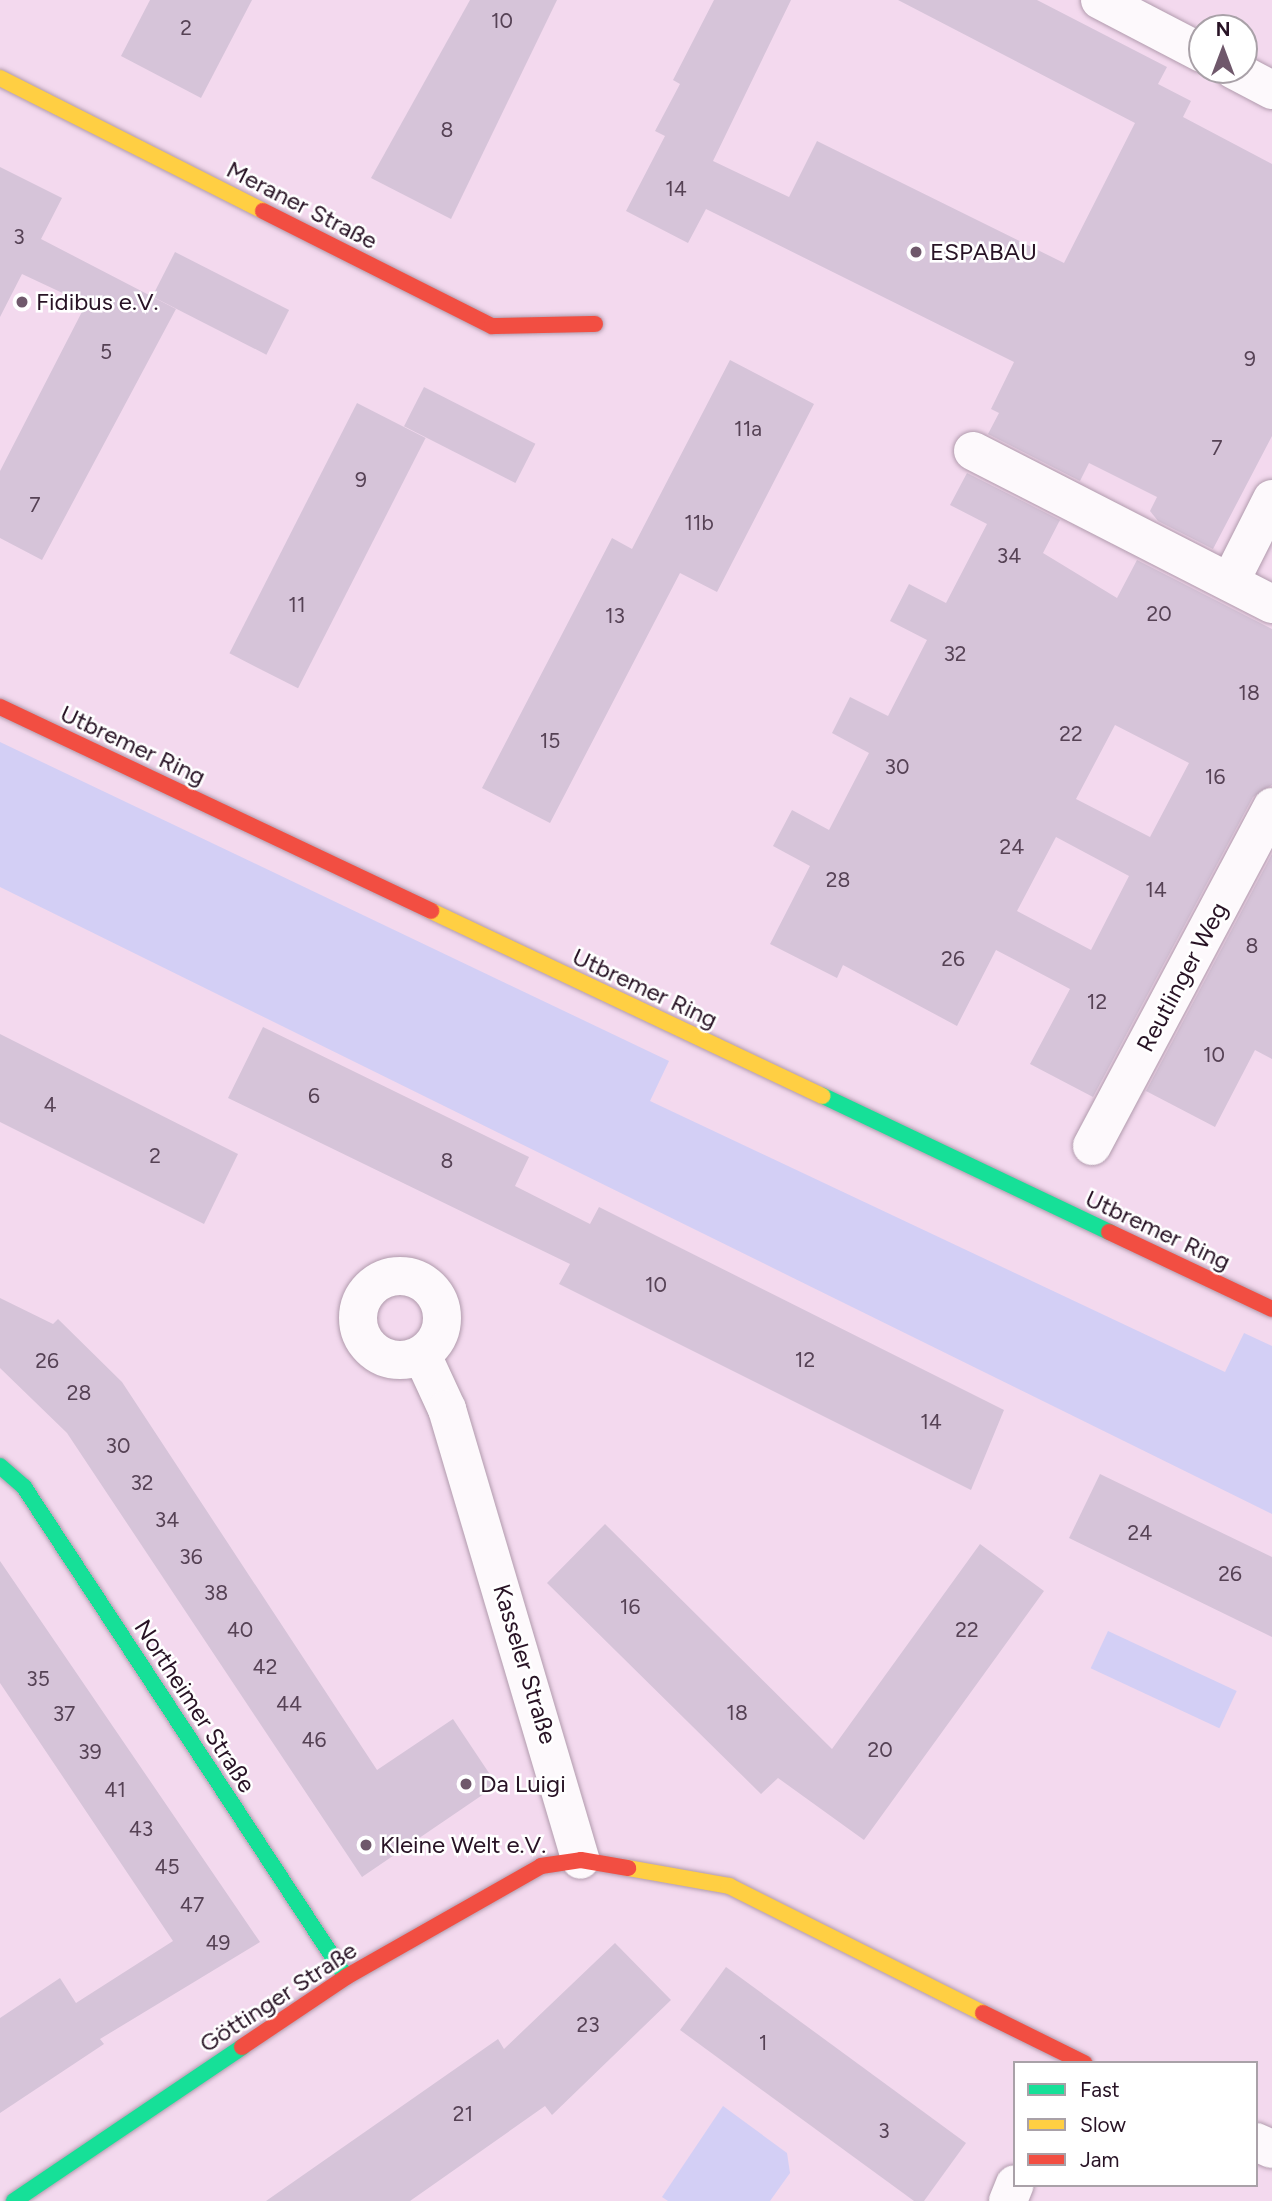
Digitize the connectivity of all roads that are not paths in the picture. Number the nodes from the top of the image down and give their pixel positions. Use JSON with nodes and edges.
{"nodes":[{"id":1,"x":1100,"y":0,"type":"edge"},
{"id":2,"x":1188,"y":46,"type":"edge"},
{"id":3,"x":0,"y":78,"type":"edge"},
{"id":4,"x":595,"y":324,"type":"dead end"},
{"id":5,"x":973,"y":451,"type":"dead end"},
{"id":6,"x":1272,"y":499,"type":"edge"},
{"id":7,"x":1230,"y":582,"type":"junction"},
{"id":8,"x":1272,"y":604,"type":"edge"},
{"id":9,"x":0,"y":707,"type":"edge"},
{"id":10,"x":1272,"y":807,"type":"edge"},
{"id":11,"x":1092,"y":1146,"type":"dead end"},
{"id":12,"x":1272,"y":1309,"type":"edge"},
{"id":13,"x":422,"y":1355,"type":"dead end"},
{"id":14,"x":0,"y":1466,"type":"edge"},
{"id":15,"x":581,"y":1860,"type":"junction"},
{"id":16,"x":346,"y":1977,"type":"junction"},
{"id":17,"x":1079,"y":2061,"type":"edge"},
{"id":18,"x":14,"y":2201,"type":"edge"}],
"edges":[{"from":1,"to":2,"type":"street"},
{"from":3,"to":4,"type":"street","name":"Meraner Straße"},
{"from":5,"to":7,"type":"street"},
{"from":6,"to":7,"type":"street"},
{"from":7,"to":8,"type":"street"},
{"from":9,"to":12,"type":"street","name":"Utbremer Ring"},
{"from":10,"to":11,"type":"street","name":"Reutlinger Weg"},
{"from":13,"to":15,"type":"street","name":"Kasseler Straße"},
{"from":14,"to":16,"type":"street","name":"Northeimer Straße"},
{"from":15,"to":16,"type":"street","name":"Göttinger Straße"},
{"from":15,"to":17,"type":"street"},
{"from":16,"to":18,"type":"street","name":"Göttinger Straße"}]}
